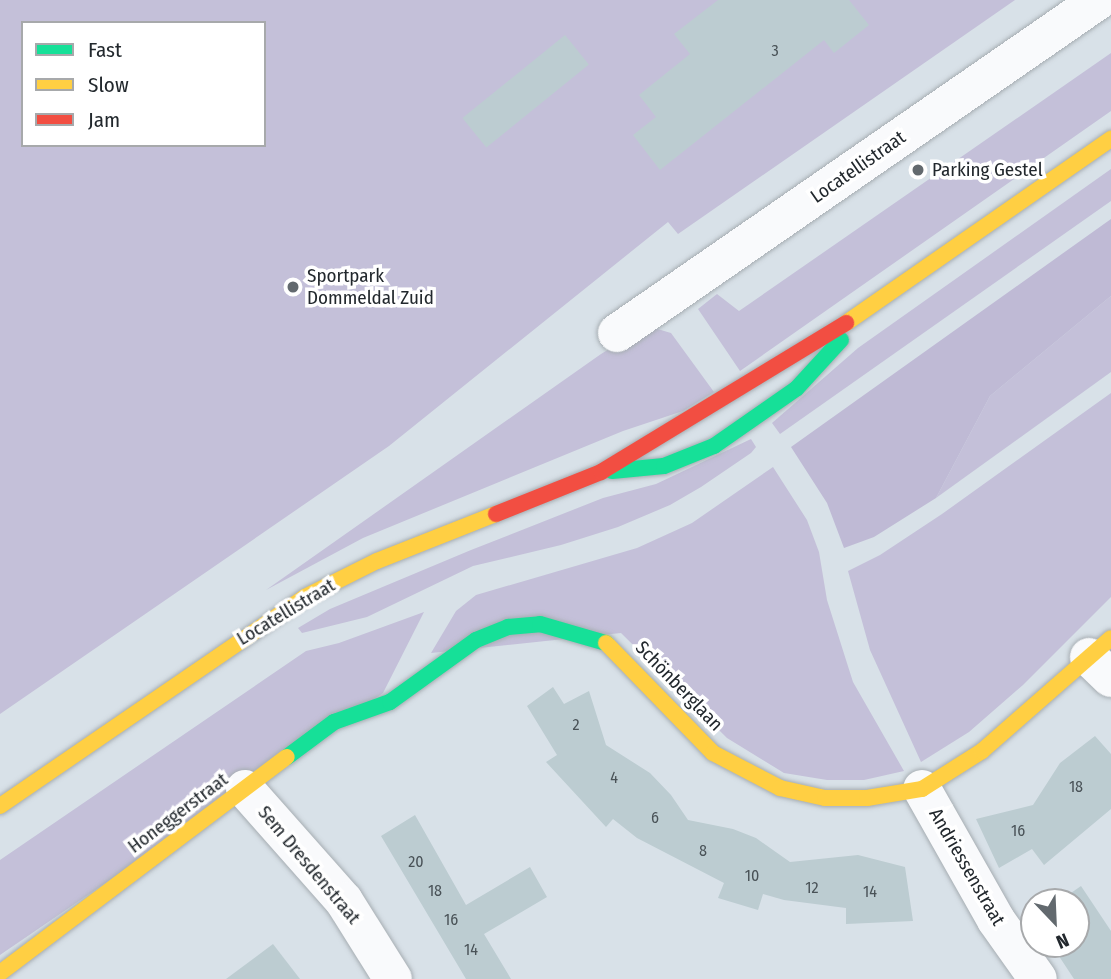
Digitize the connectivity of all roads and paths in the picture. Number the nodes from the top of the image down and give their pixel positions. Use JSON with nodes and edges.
{"nodes":[{"id":1,"x":1099,"y":0,"type":"edge"},
{"id":2,"x":1111,"y":139,"type":"edge"},
{"id":3,"x":871,"y":307,"type":"junction"},
{"id":4,"x":617,"y":333,"type":"dead end"},
{"id":5,"x":601,"y":472,"type":"junction"},
{"id":6,"x":1104,"y":658,"type":"edge"},
{"id":7,"x":390,"y":702,"type":"joint"},
{"id":8,"x":244,"y":789,"type":"junction"},
{"id":9,"x":922,"y":789,"type":"junction"},
{"id":10,"x":0,"y":806,"type":"edge"},
{"id":11,"x":0,"y":973,"type":"edge"},
{"id":12,"x":393,"y":979,"type":"edge"},
{"id":13,"x":1038,"y":979,"type":"edge"}],
"edges":[{"from":1,"to":4,"type":"street","name":"Locatellistraat"},
{"from":2,"to":3,"type":"main road","name":"Locatellistraat"},
{"from":3,"to":5,"type":"main road","name":"Locatellistraat"},
{"from":3,"to":5,"type":"main road","name":"Locatellistraat"},
{"from":5,"to":10,"type":"main road","name":"Locatellistraat"},
{"from":6,"to":9,"type":"main road","name":"Schönberglaan"},
{"from":7,"to":8,"type":"main road","name":"Honeggerstraat"},
{"from":7,"to":9,"type":"main road","name":"Schönberglaan"},
{"from":8,"to":11,"type":"main road","name":"Honeggerstraat"},
{"from":8,"to":12,"type":"street","name":"Sem Dresdenstraat"},
{"from":9,"to":13,"type":"street","name":"Andriessenstraat"}]}
